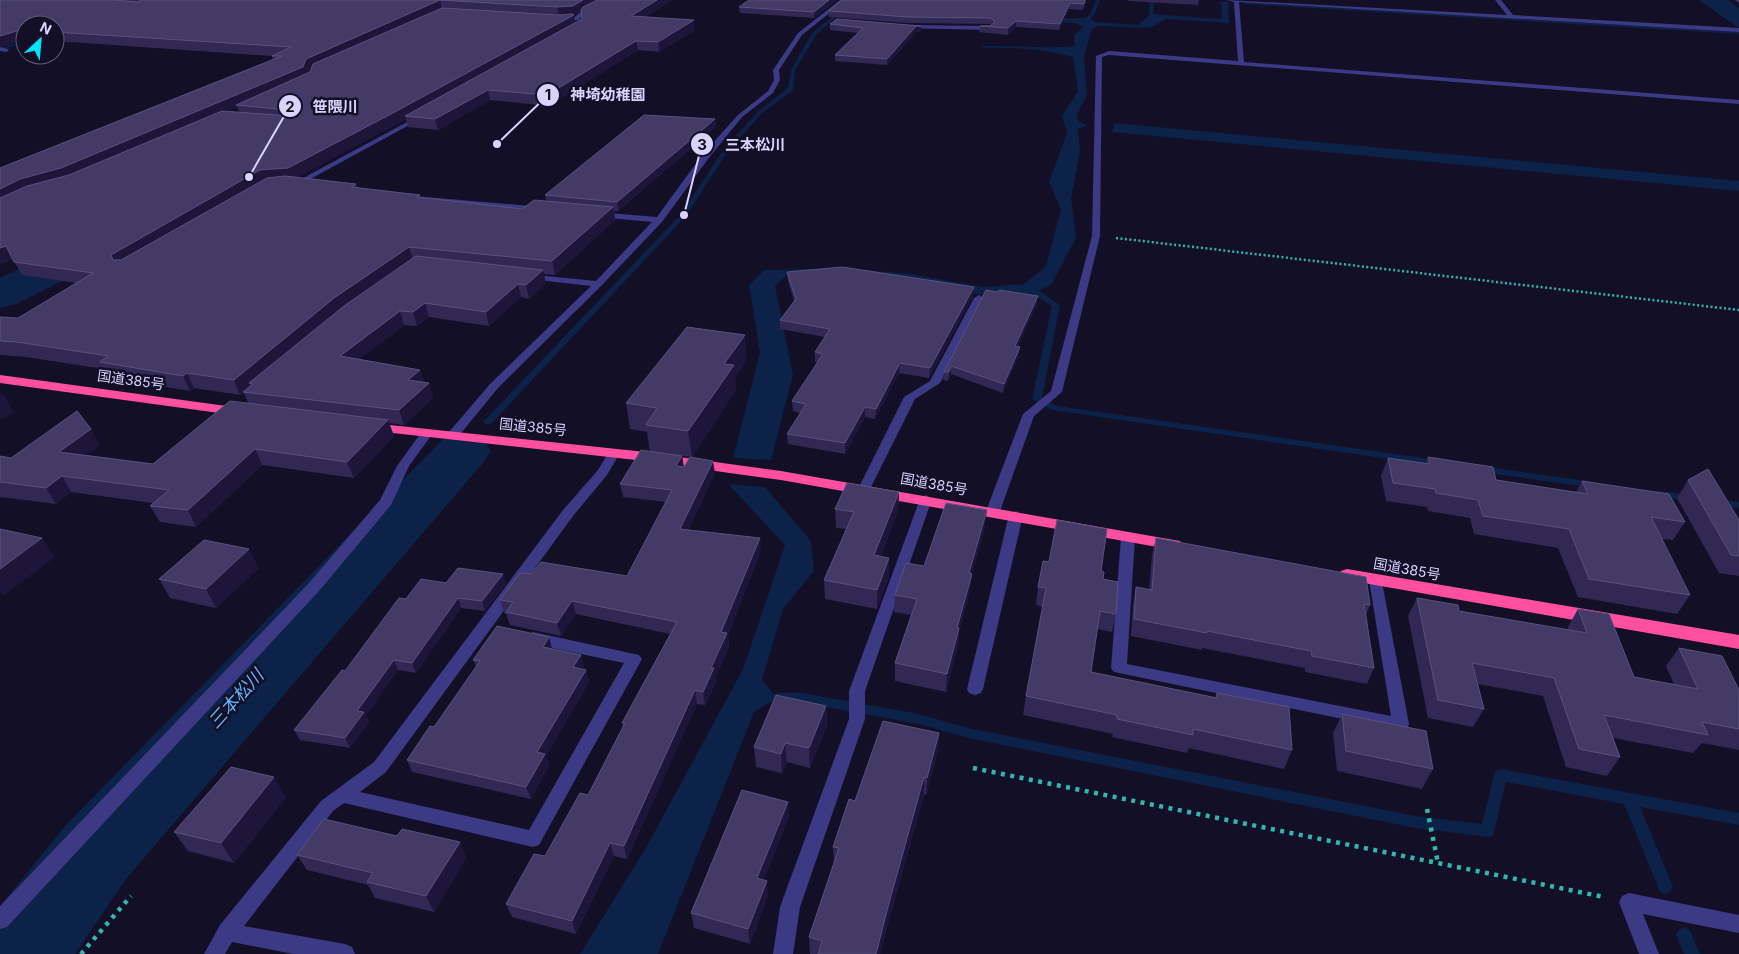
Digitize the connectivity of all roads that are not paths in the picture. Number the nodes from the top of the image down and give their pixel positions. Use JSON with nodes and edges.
{"nodes":[{"id":1,"x":607,"y":0,"type":"edge"},
{"id":2,"x":843,"y":0,"type":"edge"},
{"id":3,"x":1229,"y":0,"type":"edge"},
{"id":4,"x":1236,"y":0,"type":"edge"},
{"id":5,"x":1498,"y":0,"type":"edge"},
{"id":6,"x":1511,"y":16,"type":"junction"},
{"id":7,"x":577,"y":19,"type":"junction"},
{"id":8,"x":819,"y":19,"type":"junction"},
{"id":9,"x":550,"y":20,"type":"edge"},
{"id":10,"x":833,"y":20,"type":"edge"},
{"id":11,"x":900,"y":26,"type":"edge"},
{"id":12,"x":990,"y":28,"type":"edge"},
{"id":13,"x":575,"y":29,"type":"edge"},
{"id":14,"x":1739,"y":30,"type":"edge"},
{"id":15,"x":1240,"y":64,"type":"junction"},
{"id":16,"x":1739,"y":102,"type":"edge"},
{"id":17,"x":426,"y":114,"type":"edge"},
{"id":18,"x":315,"y":187,"type":"edge"},
{"id":19,"x":412,"y":197,"type":"edge"},
{"id":20,"x":550,"y":210,"type":"edge"},
{"id":21,"x":590,"y":214,"type":"edge"},
{"id":22,"x":659,"y":220,"type":"junction"},
{"id":23,"x":522,"y":275,"type":"edge"},
{"id":24,"x":598,"y":284,"type":"junction"},
{"id":25,"x":979,"y":298,"type":"dead end"},
{"id":26,"x":0,"y":379,"type":"edge"},
{"id":27,"x":261,"y":414,"type":"edge"},
{"id":28,"x":358,"y":426,"type":"edge"},
{"id":29,"x":427,"y":433,"type":"junction"},
{"id":30,"x":453,"y":435,"type":"junction"},
{"id":31,"x":614,"y":453,"type":"junction"},
{"id":32,"x":864,"y":489,"type":"junction"},
{"id":33,"x":926,"y":499,"type":"junction"},
{"id":34,"x":993,"y":511,"type":"junction"},
{"id":35,"x":1016,"y":515,"type":"junction"},
{"id":36,"x":1128,"y":537,"type":"junction"},
{"id":37,"x":1185,"y":547,"type":"edge"},
{"id":38,"x":1328,"y":572,"type":"edge"},
{"id":39,"x":1376,"y":580,"type":"junction"},
{"id":40,"x":483,"y":627,"type":"junction"},
{"id":41,"x":502,"y":631,"type":"edge"},
{"id":42,"x":520,"y":635,"type":"edge"},
{"id":43,"x":1739,"y":642,"type":"edge"},
{"id":44,"x":975,"y":689,"type":"dead end"},
{"id":45,"x":342,"y":795,"type":"junction"},
{"id":46,"x":0,"y":920,"type":"edge"},
{"id":47,"x":1739,"y":924,"type":"edge"},
{"id":48,"x":227,"y":932,"type":"junction"},
{"id":49,"x":214,"y":954,"type":"edge"},
{"id":50,"x":345,"y":954,"type":"edge"},
{"id":51,"x":783,"y":954,"type":"edge"},
{"id":52,"x":1649,"y":954,"type":"edge"}],
"edges":[{"from":1,"to":7,"type":"street"},
{"from":2,"to":8,"type":"street"},
{"from":3,"to":4,"type":"street"},
{"from":4,"to":6,"type":"street"},
{"from":4,"to":15,"type":"street"},
{"from":5,"to":6,"type":"street"},
{"from":6,"to":14,"type":"street"},
{"from":7,"to":9,"type":"street"},
{"from":7,"to":13,"type":"street"},
{"from":8,"to":10,"type":"street"},
{"from":8,"to":22,"type":"street"},
{"from":11,"to":12,"type":"street"},
{"from":15,"to":16,"type":"street"},
{"from":15,"to":34,"type":"street"},
{"from":17,"to":18,"type":"street"},
{"from":19,"to":20,"type":"street"},
{"from":21,"to":22,"type":"street"},
{"from":22,"to":24,"type":"street"},
{"from":23,"to":24,"type":"street"},
{"from":24,"to":30,"type":"street"},
{"from":25,"to":32,"type":"street"},
{"from":26,"to":27,"type":"highway","name":"国道385号"},
{"from":28,"to":29,"type":"highway","name":"国道385号"},
{"from":29,"to":30,"type":"highway","name":"国道385号"},
{"from":29,"to":46,"type":"street"},
{"from":30,"to":31,"type":"highway","name":"国道385号"},
{"from":31,"to":32,"type":"highway","name":"国道385号"},
{"from":31,"to":40,"type":"street"},
{"from":32,"to":33,"type":"highway","name":"国道385号"},
{"from":33,"to":34,"type":"highway","name":"国道385号"},
{"from":33,"to":51,"type":"street"},
{"from":34,"to":35,"type":"highway","name":"国道385号"},
{"from":35,"to":36,"type":"highway","name":"国道385号"},
{"from":35,"to":44,"type":"street"},
{"from":36,"to":37,"type":"highway","name":"国道385号"},
{"from":36,"to":39,"type":"street"},
{"from":38,"to":39,"type":"highway","name":"国道385号"},
{"from":39,"to":43,"type":"highway","name":"国道385号"},
{"from":40,"to":41,"type":"street"},
{"from":40,"to":45,"type":"street"},
{"from":42,"to":45,"type":"street"},
{"from":45,"to":48,"type":"street"},
{"from":47,"to":52,"type":"street"},
{"from":48,"to":49,"type":"street"},
{"from":48,"to":50,"type":"street"}]}
